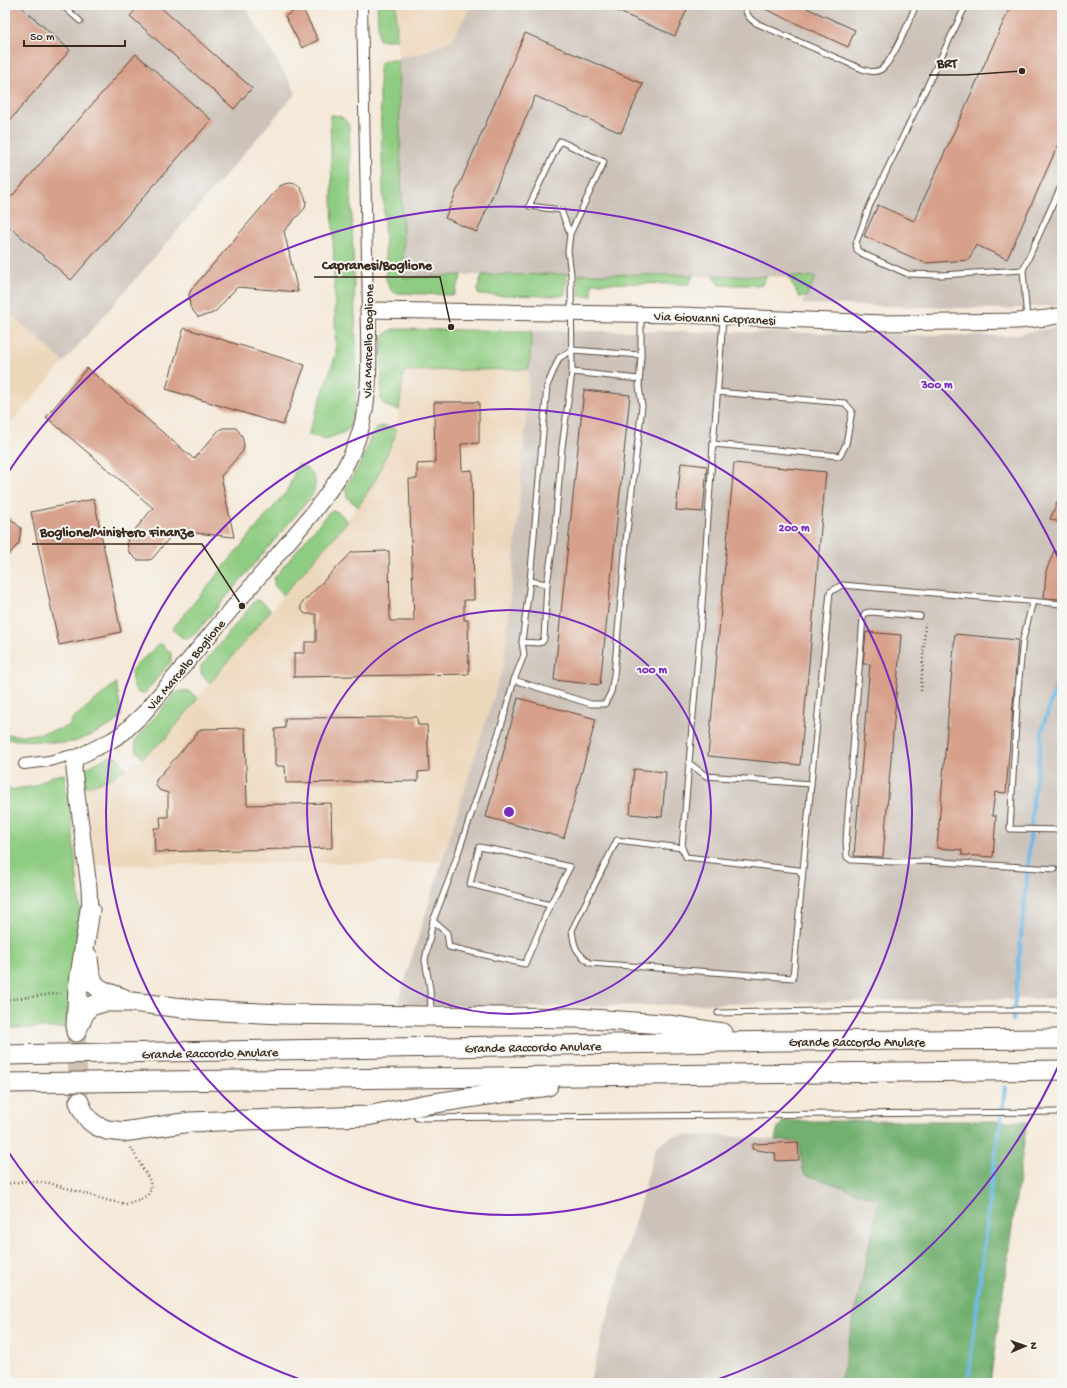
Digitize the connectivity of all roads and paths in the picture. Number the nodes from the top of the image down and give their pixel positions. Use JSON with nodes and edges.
{"nodes":[{"id":1,"x":62,"y":5,"type":"edge"},
{"id":2,"x":362,"y":5,"type":"edge"},
{"id":3,"x":745,"y":5,"type":"edge"},
{"id":4,"x":916,"y":5,"type":"edge"},
{"id":5,"x":966,"y":5,"type":"edge"},
{"id":6,"x":80,"y":21,"type":"dead end"},
{"id":7,"x":1062,"y":184,"type":"edge"},
{"id":8,"x":570,"y":234,"type":"junction"},
{"id":9,"x":1023,"y":270,"type":"junction"},
{"id":10,"x":368,"y":310,"type":"junction"},
{"id":11,"x":571,"y":314,"type":"junction"},
{"id":12,"x":642,"y":315,"type":"junction"},
{"id":13,"x":1062,"y":315,"type":"edge"},
{"id":14,"x":723,"y":318,"type":"junction"},
{"id":15,"x":1027,"y":320,"type":"junction"},
{"id":16,"x":572,"y":350,"type":"junction"},
{"id":17,"x":641,"y":355,"type":"junction"},
{"id":18,"x":572,"y":372,"type":"junction"},
{"id":19,"x":640,"y":379,"type":"junction"},
{"id":20,"x":717,"y":392,"type":"junction"},
{"id":21,"x":714,"y":444,"type":"junction"},
{"id":22,"x":530,"y":581,"type":"junction"},
{"id":23,"x":547,"y":584,"type":"junction"},
{"id":24,"x":1033,"y":601,"type":"junction"},
{"id":25,"x":1062,"y":604,"type":"edge"},
{"id":26,"x":920,"y":616,"type":"dead end"},
{"id":27,"x":925,"y":623,"type":"dead end"},
{"id":28,"x":522,"y":642,"type":"junction"},
{"id":29,"x":514,"y":680,"type":"junction"},
{"id":30,"x":921,"y":691,"type":"dead end"},
{"id":31,"x":78,"y":757,"type":"junction"},
{"id":32,"x":689,"y":763,"type":"junction"},
{"id":33,"x":24,"y":764,"type":"dead end"},
{"id":34,"x":811,"y":784,"type":"junction"},
{"id":35,"x":1062,"y":830,"type":"edge"},
{"id":36,"x":682,"y":848,"type":"junction"},
{"id":37,"x":1056,"y":869,"type":"dead end"},
{"id":38,"x":803,"y":876,"type":"junction"},
{"id":39,"x":550,"y":905,"type":"junction"},
{"id":40,"x":90,"y":910,"type":"junction"},
{"id":41,"x":433,"y":921,"type":"junction"},
{"id":42,"x":61,"y":993,"type":"dead end"},
{"id":43,"x":5,"y":1000,"type":"edge"},
{"id":44,"x":132,"y":1002,"type":"junction"},
{"id":45,"x":1062,"y":1010,"type":"edge"},
{"id":46,"x":718,"y":1013,"type":"dead end"},
{"id":47,"x":431,"y":1015,"type":"junction"},
{"id":48,"x":1062,"y":1039,"type":"edge"},
{"id":49,"x":777,"y":1041,"type":"junction"},
{"id":50,"x":5,"y":1055,"type":"edge"},
{"id":51,"x":1062,"y":1070,"type":"edge"},
{"id":52,"x":617,"y":1075,"type":"junction"},
{"id":53,"x":5,"y":1082,"type":"edge"},
{"id":54,"x":79,"y":1102,"type":"tunnel mouth"},
{"id":55,"x":1062,"y":1112,"type":"edge"},
{"id":56,"x":417,"y":1118,"type":"dead end"},
{"id":57,"x":123,"y":1132,"type":"junction"},
{"id":58,"x":5,"y":1184,"type":"edge"}],
"edges":[{"from":1,"to":6,"type":"lane"},
{"from":2,"to":10,"type":"street","name":"Via Marcello Boglione"},
{"from":3,"to":4,"type":"lane"},
{"from":5,"to":9,"type":"lane"},
{"from":7,"to":9,"type":"lane"},
{"from":8,"to":8,"type":"lane"},
{"from":8,"to":11,"type":"lane"},
{"from":9,"to":15,"type":"lane"},
{"from":10,"to":11,"type":"street","name":"Via Giovanni Capranesi"},
{"from":10,"to":31,"type":"street","name":"Via Marcello Boglione"},
{"from":11,"to":12,"type":"street","name":"Via Giovanni Capranesi"},
{"from":11,"to":16,"type":"lane"},
{"from":12,"to":14,"type":"street","name":"Via Giovanni Capranesi"},
{"from":12,"to":17,"type":"lane"},
{"from":13,"to":15,"type":"street","name":"Via Giovanni Capranesi"},
{"from":14,"to":15,"type":"street","name":"Via Giovanni Capranesi"},
{"from":14,"to":20,"type":"lane"},
{"from":16,"to":17,"type":"lane"},
{"from":16,"to":18,"type":"lane"},
{"from":16,"to":22,"type":"lane"},
{"from":17,"to":19,"type":"lane"},
{"from":18,"to":19,"type":"lane"},
{"from":18,"to":23,"type":"lane"},
{"from":19,"to":29,"type":"lane"},
{"from":20,"to":21,"type":"lane"},
{"from":20,"to":21,"type":"lane"},
{"from":21,"to":32,"type":"lane"},
{"from":22,"to":23,"type":"lane"},
{"from":22,"to":28,"type":"lane"},
{"from":23,"to":28,"type":"lane"},
{"from":24,"to":25,"type":"lane"},
{"from":24,"to":34,"type":"lane"},
{"from":24,"to":35,"type":"lane"},
{"from":26,"to":37,"type":"lane"},
{"from":27,"to":30,"type":"path"},
{"from":28,"to":29,"type":"lane"},
{"from":29,"to":41,"type":"lane"},
{"from":31,"to":33,"type":"street","name":"Via Marcello Boglione"},
{"from":31,"to":40,"type":"street"},
{"from":32,"to":34,"type":"lane"},
{"from":32,"to":36,"type":"lane"},
{"from":34,"to":38,"type":"lane"},
{"from":36,"to":38,"type":"lane"},
{"from":36,"to":38,"type":"lane"},
{"from":39,"to":39,"type":"lane"},
{"from":39,"to":41,"type":"lane"},
{"from":40,"to":44,"type":"highway"},
{"from":40,"to":44,"type":"highway"},
{"from":41,"to":47,"type":"lane"},
{"from":42,"to":43,"type":"path"},
{"from":44,"to":47,"type":"highway"},
{"from":45,"to":46,"type":"lane"},
{"from":47,"to":49,"type":"highway"},
{"from":48,"to":49,"type":"highway","name":"Grande Raccordo Anulare"},
{"from":49,"to":50,"type":"highway","name":"Grande Raccordo Anulare"},
{"from":51,"to":52,"type":"highway"},
{"from":52,"to":53,"type":"highway"},
{"from":52,"to":57,"type":"highway"},
{"from":54,"to":57,"type":"highway"},
{"from":55,"to":56,"type":"lane"},
{"from":57,"to":58,"type":"path"}]}
